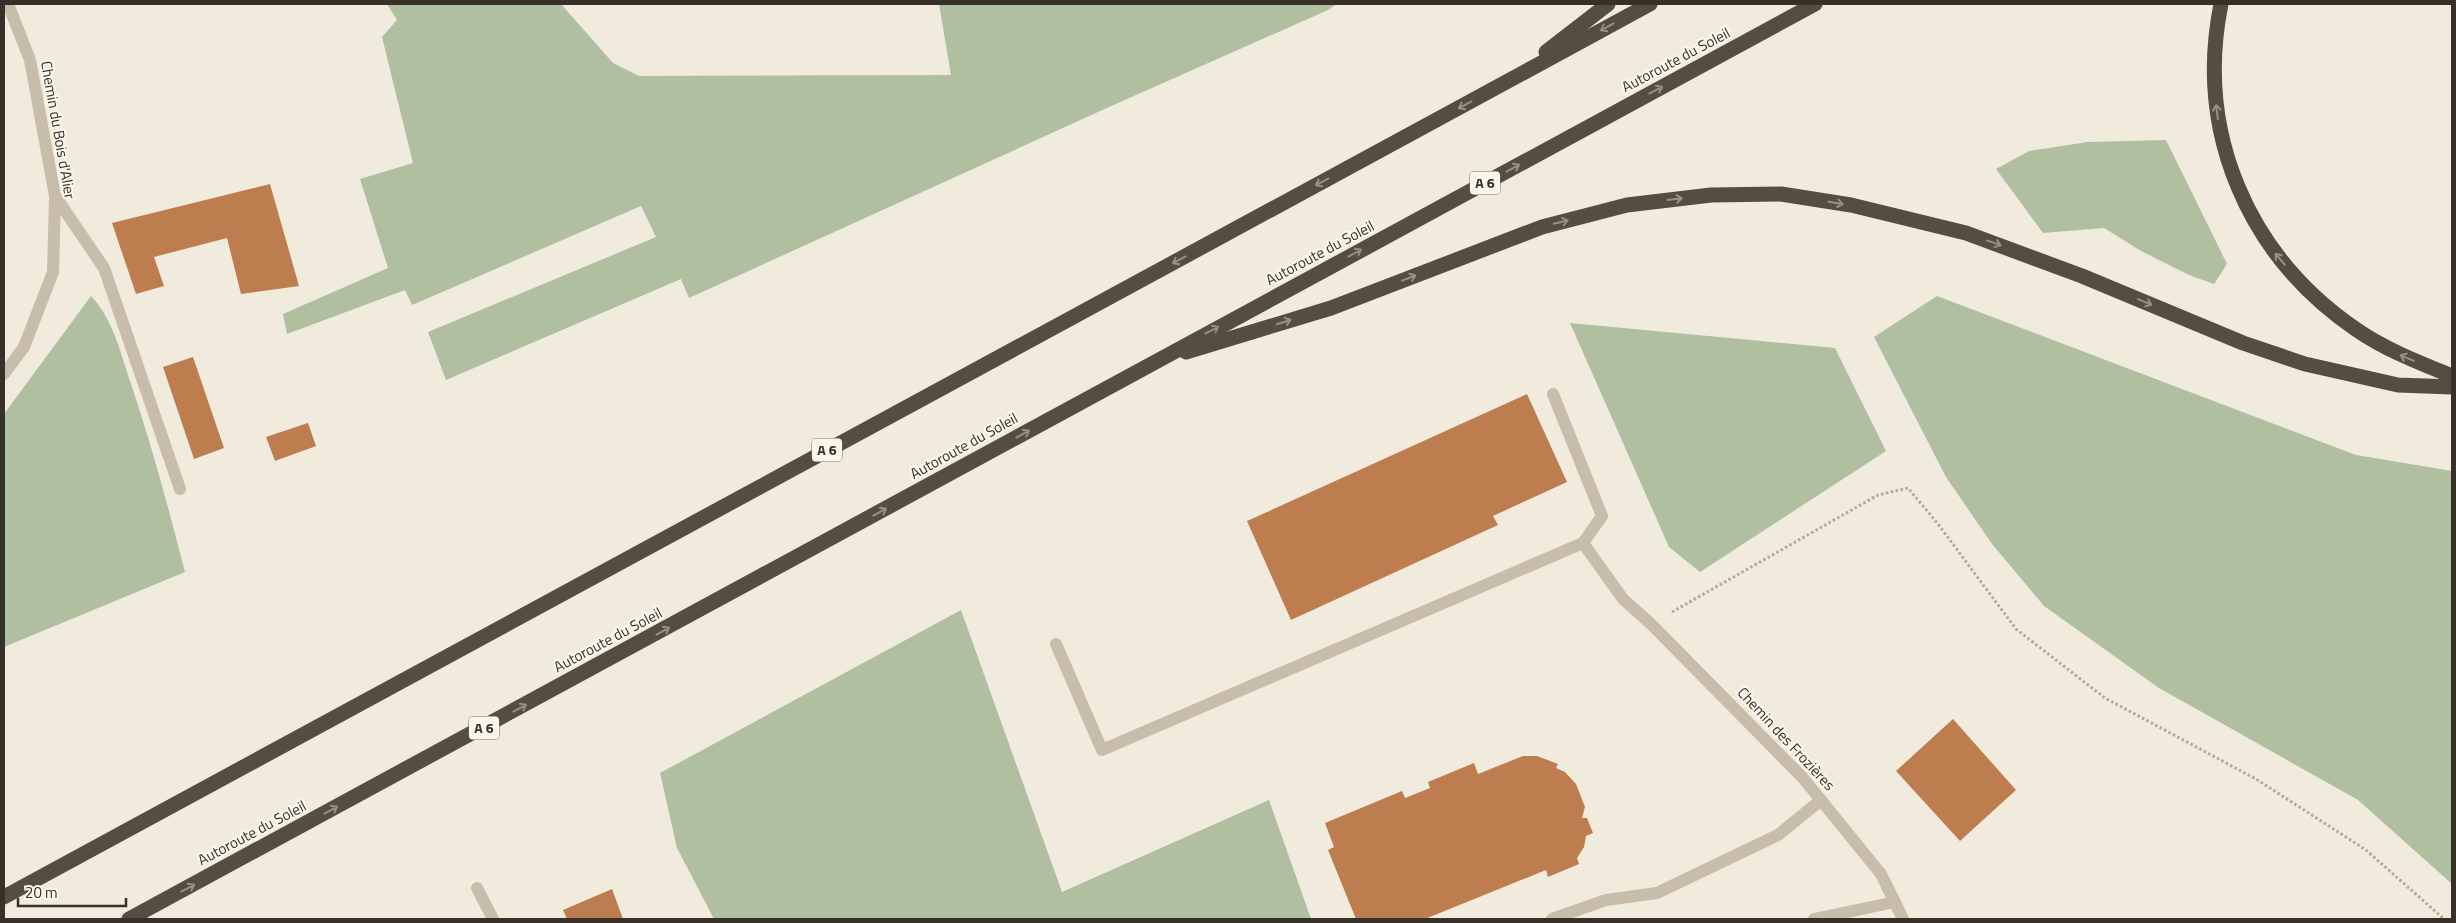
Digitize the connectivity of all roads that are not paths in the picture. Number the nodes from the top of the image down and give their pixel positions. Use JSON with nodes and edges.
{"nodes":[{"id":1,"x":8,"y":4,"type":"edge"},
{"id":2,"x":1608,"y":4,"type":"edge"},
{"id":3,"x":1650,"y":4,"type":"edge"},
{"id":4,"x":1815,"y":4,"type":"edge"},
{"id":5,"x":2221,"y":4,"type":"edge"},
{"id":6,"x":1510,"y":80,"type":"junction"},
{"id":7,"x":55,"y":196,"type":"junction"},
{"id":8,"x":1154,"y":362,"type":"junction"},
{"id":9,"x":4,"y":374,"type":"edge"},
{"id":10,"x":2452,"y":376,"type":"edge"},
{"id":11,"x":2452,"y":387,"type":"edge"},
{"id":12,"x":1553,"y":394,"type":"dead end"},
{"id":13,"x":180,"y":489,"type":"dead end"},
{"id":14,"x":1583,"y":544,"type":"junction"},
{"id":15,"x":1056,"y":644,"type":"dead end"},
{"id":16,"x":1821,"y":800,"type":"junction"},
{"id":17,"x":477,"y":888,"type":"dead end"},
{"id":18,"x":4,"y":897,"type":"edge"},
{"id":19,"x":1895,"y":902,"type":"junction"},
{"id":20,"x":129,"y":919,"type":"edge"},
{"id":21,"x":493,"y":919,"type":"edge"},
{"id":22,"x":1552,"y":919,"type":"edge"},
{"id":23,"x":1814,"y":919,"type":"edge"},
{"id":24,"x":1903,"y":919,"type":"edge"}],
"edges":[{"from":1,"to":7,"type":"street","name":"Chemin du Bois d'Alier"},
{"from":2,"to":6,"type":"highway"},
{"from":3,"to":6,"type":"highway","number":"A 6","one_way":true},
{"from":8,"to":4,"type":"highway","name":"Autoroute du Soleil","number":"A 6","one_way":true},
{"from":10,"to":5,"type":"highway","one_way":true},
{"from":6,"to":18,"type":"highway","number":"A 6","one_way":true},
{"from":7,"to":9,"type":"street","name":"Chemin du Bois d'Alier"},
{"from":7,"to":13,"type":"street"},
{"from":8,"to":11,"type":"highway","one_way":true},
{"from":20,"to":8,"type":"highway","name":"Autoroute du Soleil","number":"A 6","one_way":true},
{"from":12,"to":14,"type":"street"},
{"from":14,"to":15,"type":"street"},
{"from":14,"to":16,"type":"street","name":"Chemin des Frozières"},
{"from":16,"to":19,"type":"street","name":"Chemin des Frozières"},
{"from":16,"to":22,"type":"street"},
{"from":17,"to":21,"type":"street"},
{"from":19,"to":23,"type":"street"},
{"from":19,"to":24,"type":"street","name":"Chemin des Frozières"}]}
